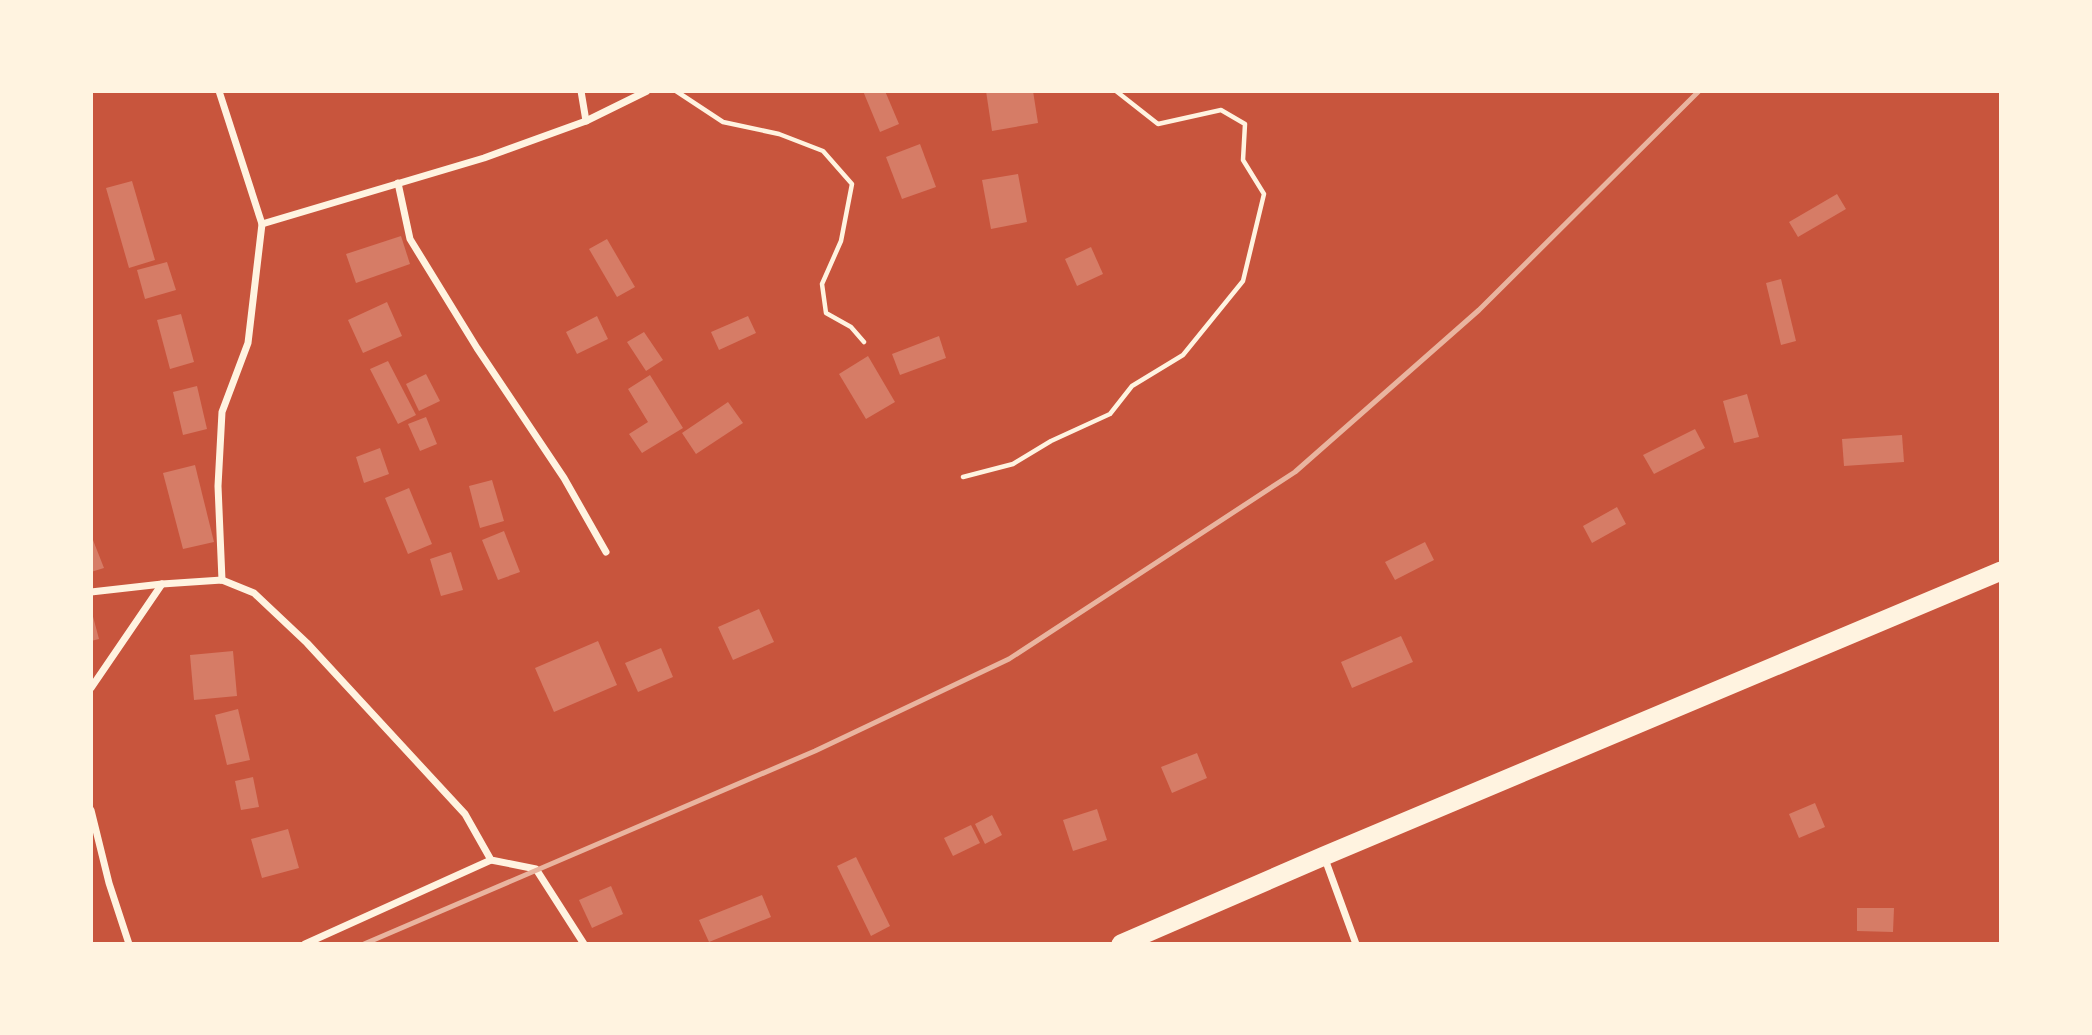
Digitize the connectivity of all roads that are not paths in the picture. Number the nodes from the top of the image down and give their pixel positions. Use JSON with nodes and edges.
{"nodes":[{"id":1,"x":219,"y":91,"type":"edge"},
{"id":2,"x":581,"y":91,"type":"edge"},
{"id":3,"x":647,"y":91,"type":"edge"},
{"id":4,"x":586,"y":121,"type":"junction"},
{"id":5,"x":398,"y":183,"type":"junction"},
{"id":6,"x":262,"y":224,"type":"junction"},
{"id":7,"x":606,"y":552,"type":"dead end"},
{"id":8,"x":2000,"y":573,"type":"edge"},
{"id":9,"x":222,"y":580,"type":"junction"},
{"id":10,"x":162,"y":584,"type":"junction"},
{"id":11,"x":91,"y":592,"type":"edge"},
{"id":12,"x":91,"y":688,"type":"edge"},
{"id":13,"x":91,"y":810,"type":"edge"},
{"id":14,"x":1324,"y":856,"type":"junction"},
{"id":15,"x":491,"y":860,"type":"junction"},
{"id":16,"x":129,"y":944,"type":"edge"},
{"id":17,"x":305,"y":944,"type":"edge"},
{"id":18,"x":584,"y":944,"type":"edge"},
{"id":19,"x":1121,"y":944,"type":"edge"},
{"id":20,"x":1356,"y":944,"type":"edge"}],
"edges":[{"from":1,"to":6,"type":"street"},
{"from":2,"to":4,"type":"street"},
{"from":3,"to":4,"type":"street"},
{"from":4,"to":5,"type":"street"},
{"from":5,"to":6,"type":"street"},
{"from":5,"to":7,"type":"street"},
{"from":6,"to":9,"type":"street"},
{"from":8,"to":14,"type":"highway"},
{"from":9,"to":10,"type":"street"},
{"from":9,"to":15,"type":"street"},
{"from":10,"to":11,"type":"street"},
{"from":10,"to":12,"type":"street"},
{"from":13,"to":16,"type":"street"},
{"from":14,"to":19,"type":"highway"},
{"from":14,"to":20,"type":"street"},
{"from":15,"to":17,"type":"street"},
{"from":15,"to":18,"type":"street"}]}
